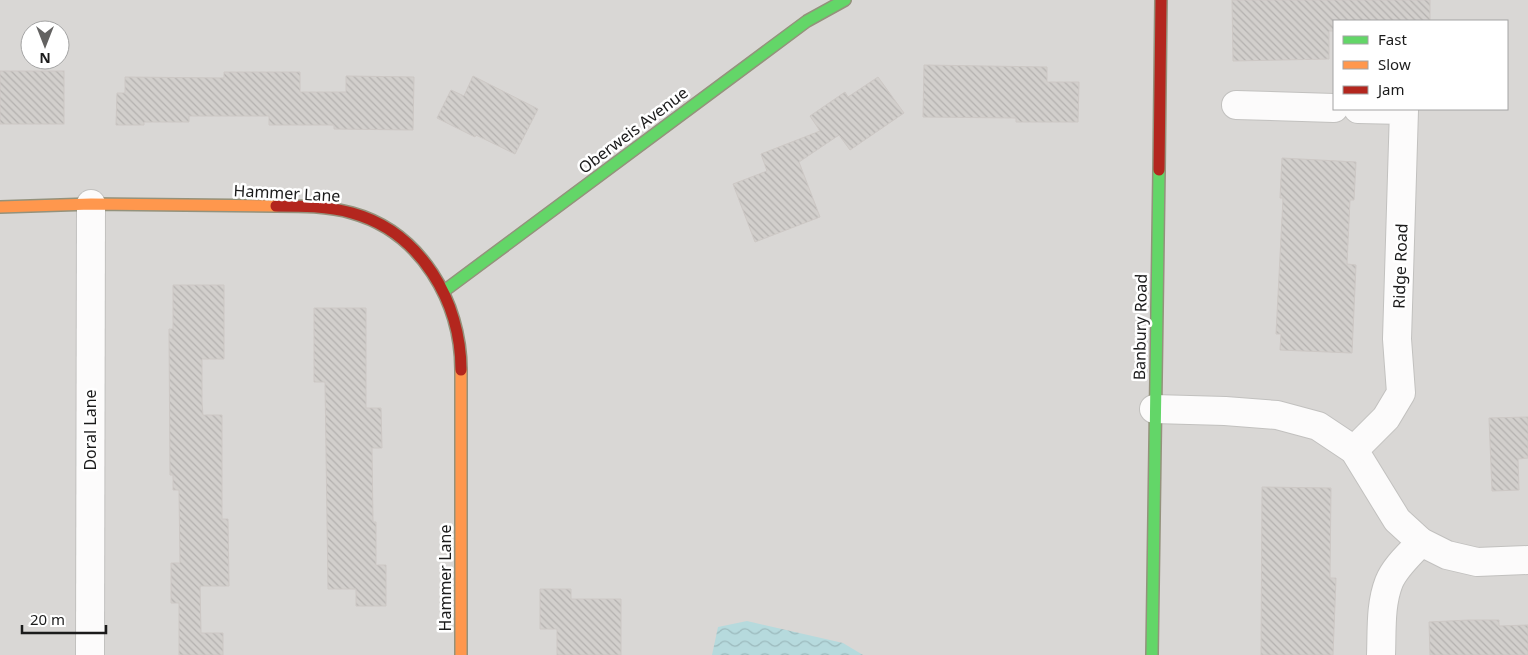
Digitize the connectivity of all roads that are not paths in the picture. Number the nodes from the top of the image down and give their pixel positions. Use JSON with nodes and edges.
{"nodes":[{"id":1,"x":846,"y":0,"type":"edge"},
{"id":2,"x":1161,"y":0,"type":"edge"},
{"id":3,"x":1236,"y":105,"type":"dead end"},
{"id":4,"x":1333,"y":108,"type":"edge"},
{"id":5,"x":1404,"y":110,"type":"edge"},
{"id":6,"x":91,"y":204,"type":"junction"},
{"id":7,"x":0,"y":207,"type":"edge"},
{"id":8,"x":444,"y":291,"type":"junction"},
{"id":9,"x":1154,"y":409,"type":"junction"},
{"id":10,"x":1354,"y":450,"type":"junction"},
{"id":11,"x":1421,"y":542,"type":"junction"},
{"id":12,"x":1528,"y":560,"type":"edge"},
{"id":13,"x":90,"y":655,"type":"edge"},
{"id":14,"x":461,"y":655,"type":"edge"},
{"id":15,"x":1152,"y":655,"type":"edge"},
{"id":16,"x":1381,"y":655,"type":"edge"}],
"edges":[{"from":1,"to":8,"type":"street","name":"Oberweis Avenue"},
{"from":2,"to":9,"type":"street","name":"Banbury Road"},
{"from":3,"to":4,"type":"street"},
{"from":5,"to":10,"type":"street","name":"Ridge Road"},
{"from":6,"to":7,"type":"street","name":"Hammer Lane"},
{"from":6,"to":8,"type":"street","name":"Hammer Lane"},
{"from":6,"to":13,"type":"street","name":"Doral Lane"},
{"from":8,"to":14,"type":"street","name":"Hammer Lane"},
{"from":9,"to":10,"type":"street"},
{"from":9,"to":15,"type":"street","name":"Banbury Road"},
{"from":10,"to":11,"type":"street"},
{"from":11,"to":12,"type":"street"},
{"from":11,"to":16,"type":"street"}]}
